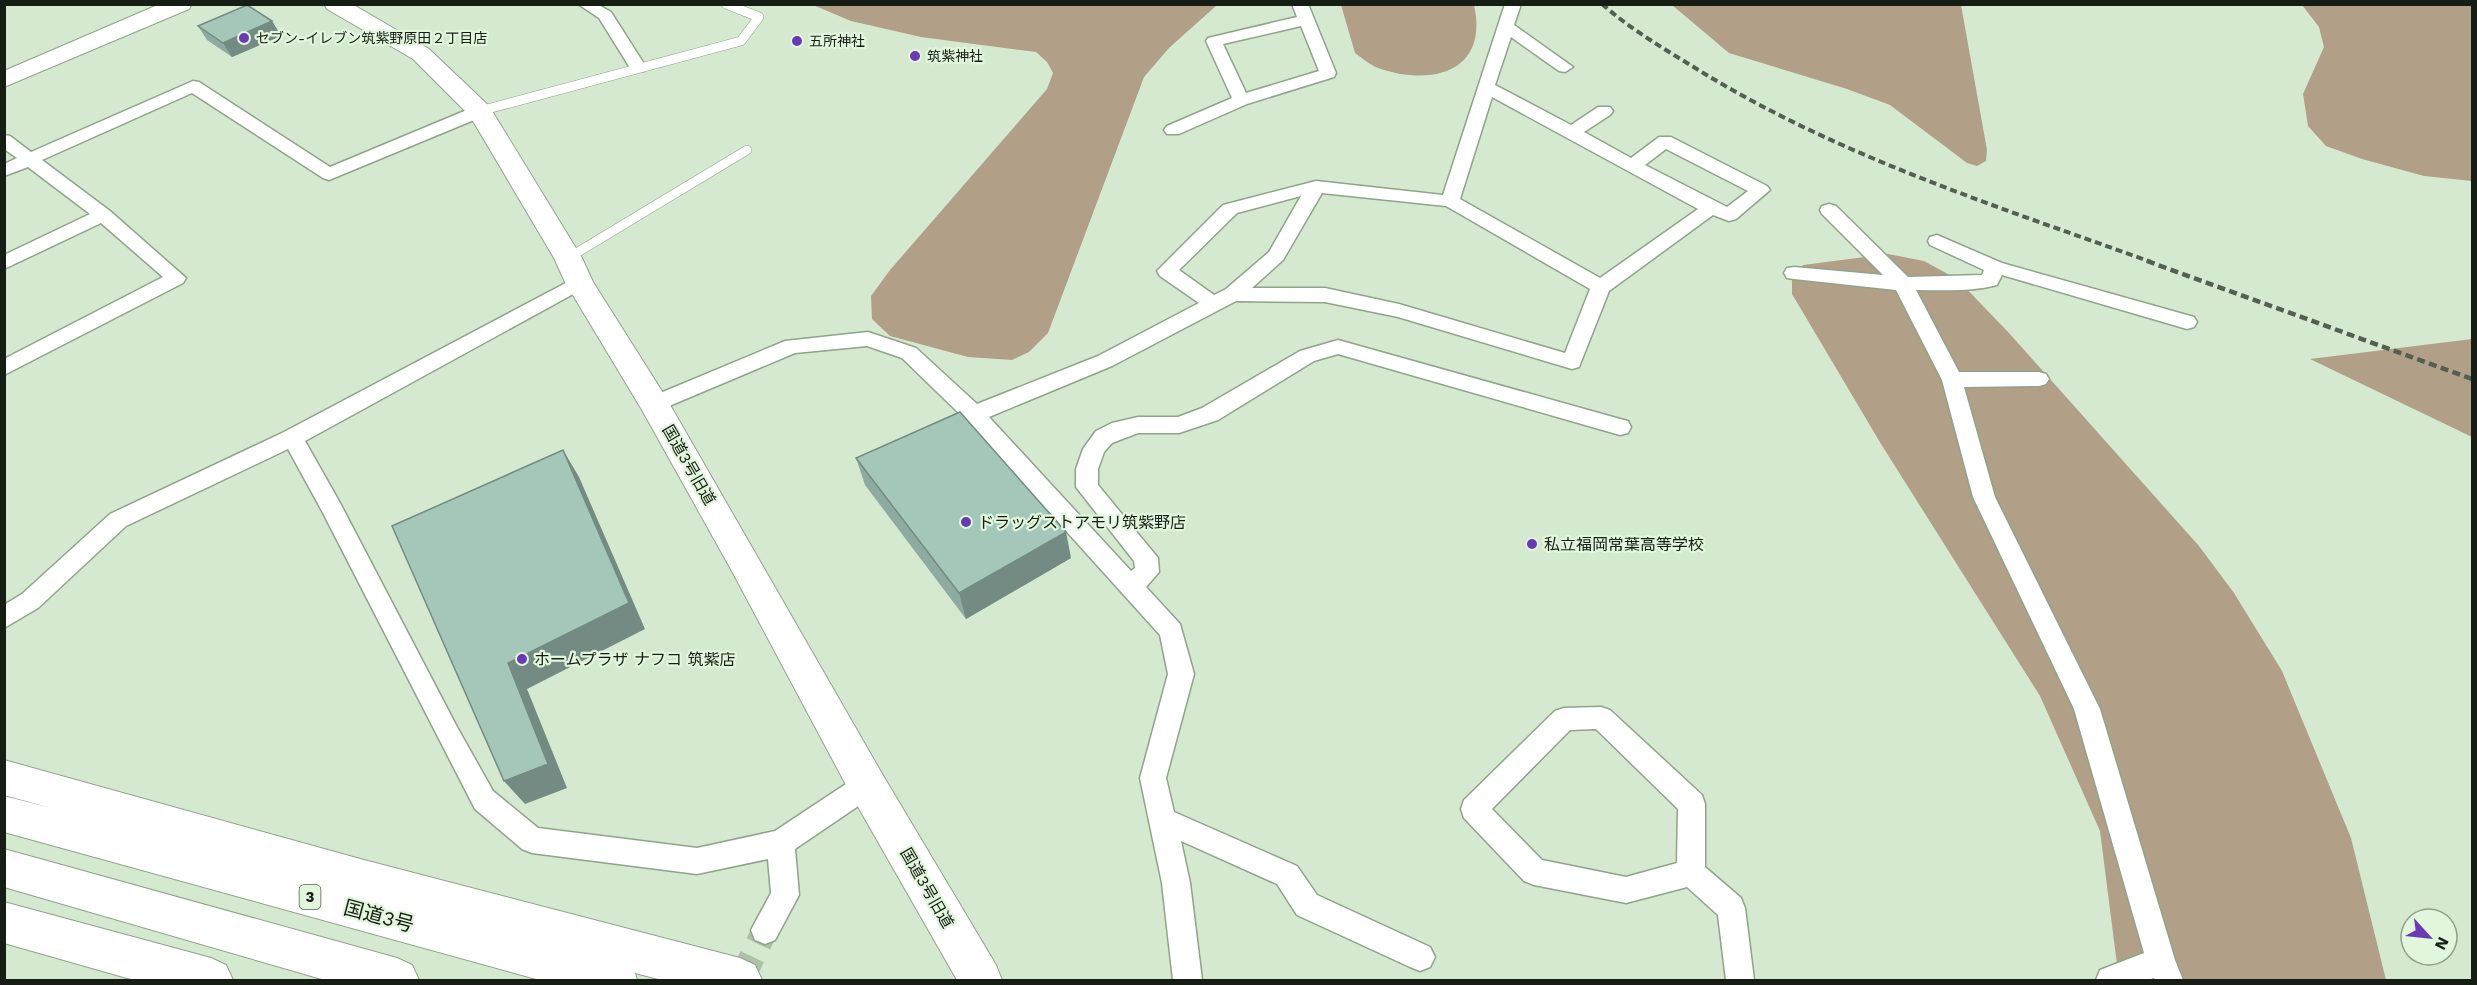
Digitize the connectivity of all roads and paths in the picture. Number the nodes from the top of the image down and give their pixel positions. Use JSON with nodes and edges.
{"nodes":[{"id":1,"x":181,"y":4,"type":"edge"},
{"id":2,"x":335,"y":4,"type":"edge"},
{"id":3,"x":585,"y":4,"type":"edge"},
{"id":4,"x":726,"y":4,"type":"edge"},
{"id":5,"x":1513,"y":4,"type":"edge"},
{"id":6,"x":1303,"y":12,"type":"edge"},
{"id":7,"x":1506,"y":26,"type":"junction"},
{"id":8,"x":638,"y":67,"type":"junction"},
{"id":9,"x":1565,"y":67,"type":"dead end"},
{"id":10,"x":4,"y":80,"type":"edge"},
{"id":11,"x":1486,"y":87,"type":"junction"},
{"id":12,"x":1241,"y":100,"type":"junction"},
{"id":13,"x":480,"y":111,"type":"junction"},
{"id":14,"x":1604,"y":111,"type":"dead end"},
{"id":15,"x":1173,"y":130,"type":"dead end"},
{"id":16,"x":1571,"y":133,"type":"junction"},
{"id":17,"x":4,"y":140,"type":"edge"},
{"id":18,"x":747,"y":150,"type":"dead end"},
{"id":19,"x":32,"y":159,"type":"junction"},
{"id":20,"x":1632,"y":166,"type":"junction"},
{"id":21,"x":4,"y":171,"type":"edge"},
{"id":22,"x":1316,"y":188,"type":"junction"},
{"id":23,"x":1450,"y":201,"type":"junction"},
{"id":24,"x":1711,"y":208,"type":"junction"},
{"id":25,"x":1829,"y":210,"type":"dead end"},
{"id":26,"x":103,"y":215,"type":"junction"},
{"id":27,"x":1937,"y":241,"type":"dead end"},
{"id":28,"x":4,"y":264,"type":"edge"},
{"id":29,"x":1995,"y":267,"type":"junction"},
{"id":30,"x":574,"y":270,"type":"junction"},
{"id":31,"x":1794,"y":273,"type":"dead end"},
{"id":32,"x":1903,"y":284,"type":"junction"},
{"id":33,"x":1602,"y":287,"type":"junction"},
{"id":34,"x":1233,"y":294,"type":"junction"},
{"id":35,"x":1213,"y":304,"type":"junction"},
{"id":36,"x":2187,"y":322,"type":"dead end"},
{"id":37,"x":4,"y":368,"type":"edge"},
{"id":38,"x":2039,"y":379,"type":"dead end"},
{"id":39,"x":1952,"y":380,"type":"junction"},
{"id":40,"x":654,"y":404,"type":"junction"},
{"id":41,"x":974,"y":414,"type":"junction"},
{"id":42,"x":1620,"y":427,"type":"dead end"},
{"id":43,"x":292,"y":438,"type":"junction"},
{"id":44,"x":1131,"y":586,"type":"junction"},
{"id":45,"x":4,"y":618,"type":"edge"},
{"id":46,"x":4,"y":777,"type":"edge"},
{"id":47,"x":867,"y":785,"type":"junction"},
{"id":48,"x":4,"y":814,"type":"edge"},
{"id":49,"x":1162,"y":820,"type":"junction"},
{"id":50,"x":781,"y":843,"type":"junction"},
{"id":51,"x":4,"y":868,"type":"edge"},
{"id":52,"x":1691,"y":873,"type":"junction"},
{"id":53,"x":4,"y":922,"type":"edge"},
{"id":54,"x":765,"y":930,"type":"tunnel mouth"},
{"id":55,"x":1420,"y":957,"type":"dead end"},
{"id":56,"x":2165,"y":971,"type":"edge"},
{"id":57,"x":211,"y":981,"type":"edge"},
{"id":58,"x":397,"y":981,"type":"edge"},
{"id":59,"x":616,"y":981,"type":"edge"},
{"id":60,"x":740,"y":981,"type":"edge"},
{"id":61,"x":981,"y":981,"type":"edge"},
{"id":62,"x":1187,"y":981,"type":"edge"},
{"id":63,"x":1740,"y":981,"type":"edge"},
{"id":64,"x":2110,"y":981,"type":"edge"}],
"edges":[{"from":1,"to":10,"type":"main road"},
{"from":2,"to":13,"type":"main road","name":"国道3号旧道"},
{"from":3,"to":8,"type":"street"},
{"from":4,"to":8,"type":"lane"},
{"from":5,"to":7,"type":"street"},
{"from":6,"to":12,"type":"street"},
{"from":6,"to":12,"type":"street"},
{"from":7,"to":9,"type":"street"},
{"from":7,"to":11,"type":"street"},
{"from":8,"to":13,"type":"lane"},
{"from":11,"to":16,"type":"street"},
{"from":11,"to":23,"type":"street"},
{"from":12,"to":15,"type":"street"},
{"from":13,"to":19,"type":"street"},
{"from":13,"to":30,"type":"main road","name":"国道3号旧道"},
{"from":14,"to":16,"type":"street"},
{"from":16,"to":20,"type":"street"},
{"from":17,"to":19,"type":"street"},
{"from":18,"to":30,"type":"lane"},
{"from":19,"to":21,"type":"street"},
{"from":19,"to":26,"type":"street"},
{"from":20,"to":24,"type":"street"},
{"from":20,"to":24,"type":"street"},
{"from":22,"to":23,"type":"street"},
{"from":22,"to":34,"type":"street"},
{"from":22,"to":35,"type":"street"},
{"from":23,"to":33,"type":"street"},
{"from":24,"to":33,"type":"street"},
{"from":25,"to":32,"type":"street"},
{"from":26,"to":28,"type":"street"},
{"from":26,"to":37,"type":"street"},
{"from":27,"to":29,"type":"street"},
{"from":29,"to":32,"type":"street"},
{"from":29,"to":36,"type":"street"},
{"from":30,"to":40,"type":"main road","name":"国道3号旧道"},
{"from":30,"to":43,"type":"street"},
{"from":31,"to":32,"type":"street"},
{"from":32,"to":39,"type":"street"},
{"from":33,"to":34,"type":"street"},
{"from":34,"to":35,"type":"street"},
{"from":35,"to":41,"type":"street"},
{"from":38,"to":39,"type":"street"},
{"from":39,"to":56,"type":"street"},
{"from":40,"to":41,"type":"street"},
{"from":40,"to":47,"type":"main road","name":"国道3号旧道"},
{"from":41,"to":44,"type":"street"},
{"from":42,"to":44,"type":"street"},
{"from":43,"to":45,"type":"street"},
{"from":43,"to":50,"type":"street"},
{"from":44,"to":49,"type":"street"},
{"from":46,"to":60,"type":"main road"},
{"from":47,"to":50,"type":"street"},
{"from":47,"to":61,"type":"main road","name":"国道3号旧道"},
{"from":48,"to":59,"type":"main road","name":"国道3号","number":"3"},
{"from":49,"to":55,"type":"street"},
{"from":49,"to":62,"type":"street"},
{"from":50,"to":54,"type":"street"},
{"from":51,"to":58,"type":"main road"},
{"from":52,"to":52,"type":"street"},
{"from":52,"to":63,"type":"street"},
{"from":53,"to":57,"type":"main road"},
{"from":56,"to":64,"type":"street"}]}
